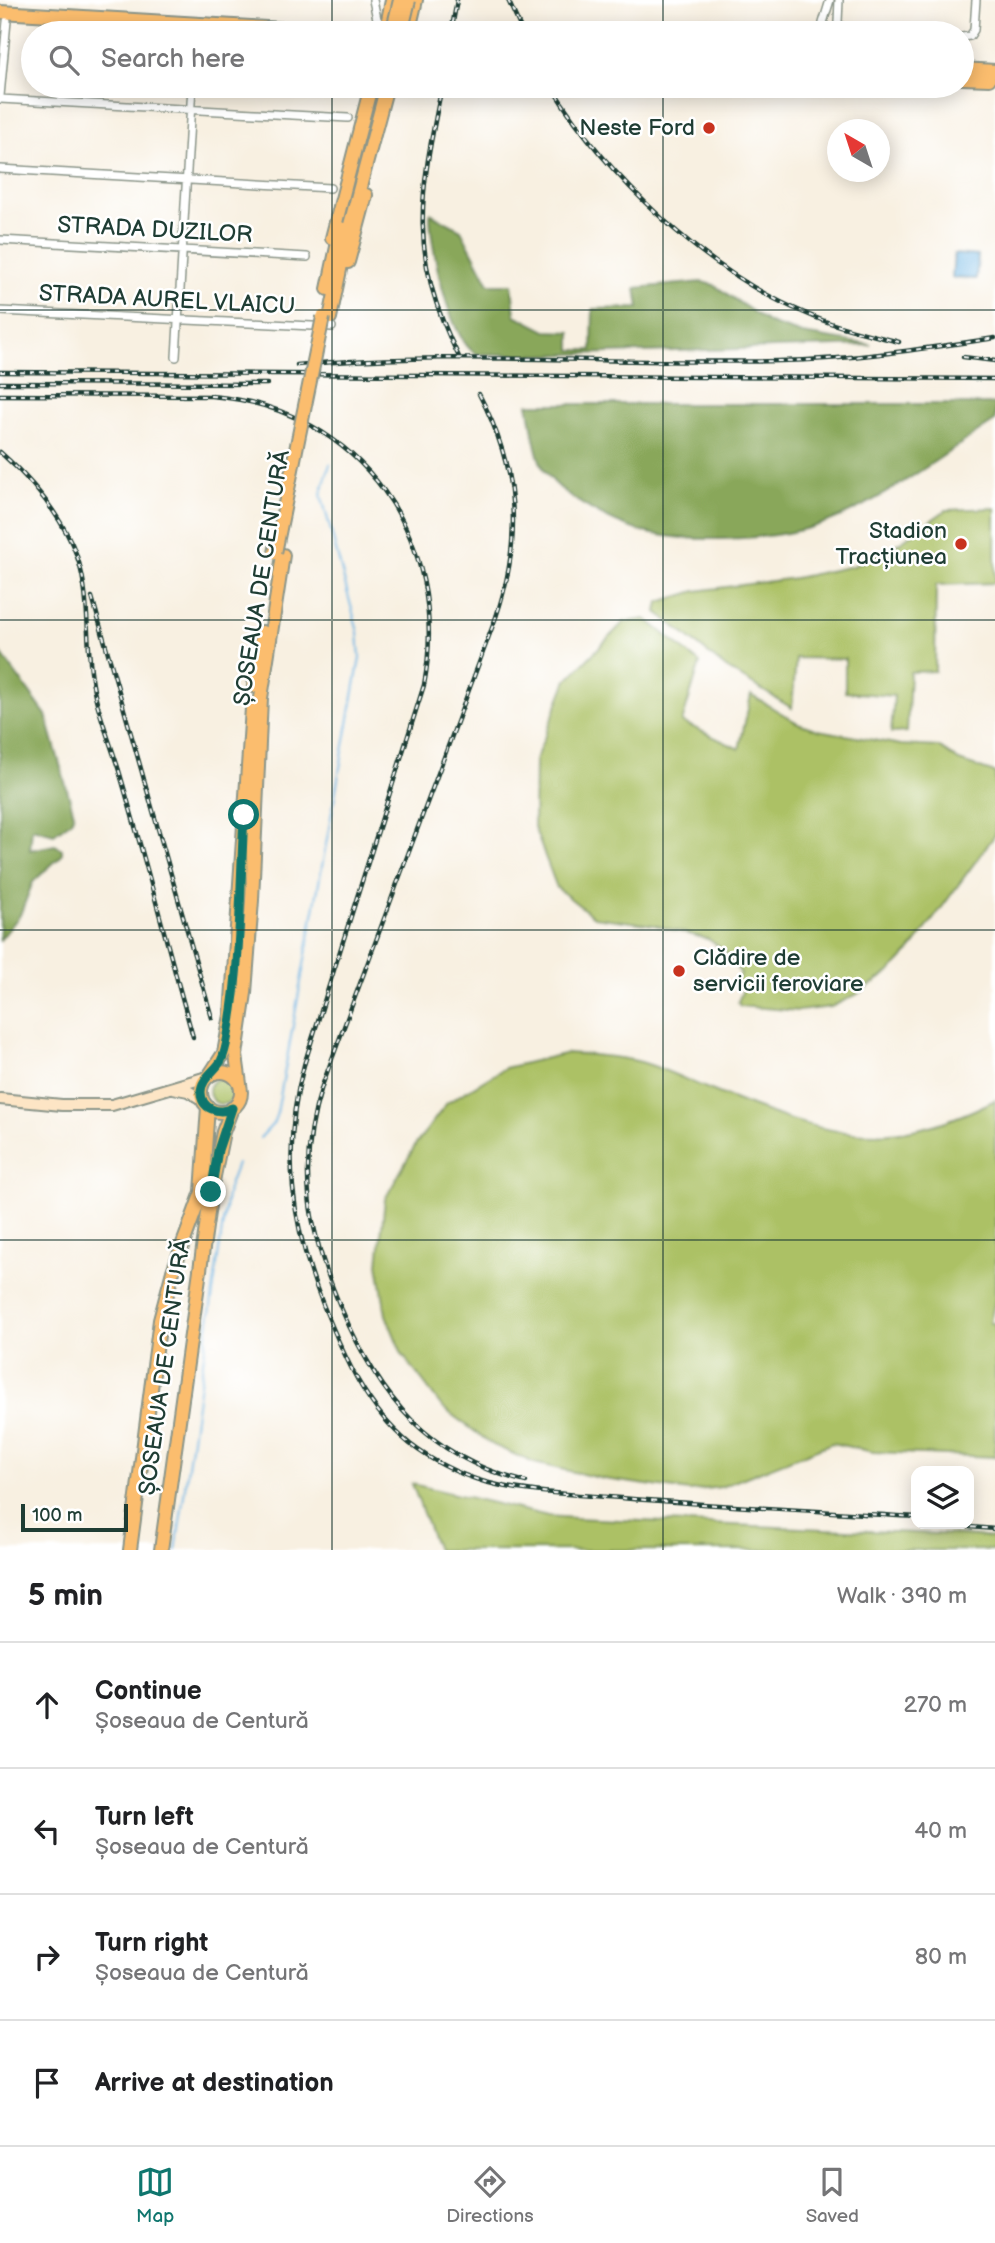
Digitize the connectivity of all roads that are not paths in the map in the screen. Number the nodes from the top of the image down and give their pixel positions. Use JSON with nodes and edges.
{"nodes":[{"id":1,"x":373,"y":0,"type":"edge"},
{"id":2,"x":392,"y":0,"type":"edge"},
{"id":3,"x":400,"y":0,"type":"edge"},
{"id":4,"x":409,"y":0,"type":"edge"},
{"id":5,"x":416,"y":0,"type":"edge"},
{"id":6,"x":830,"y":0,"type":"edge"},
{"id":7,"x":839,"y":0,"type":"edge"},
{"id":8,"x":976,"y":0,"type":"edge"},
{"id":9,"x":2,"y":18,"type":"edge"},
{"id":10,"x":50,"y":21,"type":"edge"},
{"id":11,"x":378,"y":21,"type":"edge"},
{"id":12,"x":386,"y":21,"type":"edge"},
{"id":13,"x":389,"y":21,"type":"edge"},
{"id":14,"x":408,"y":21,"type":"edge"},
{"id":15,"x":410,"y":21,"type":"edge"},
{"id":16,"x":824,"y":21,"type":"edge"},
{"id":17,"x":838,"y":21,"type":"edge"},
{"id":18,"x":974,"y":30,"type":"edge"},
{"id":19,"x":974,"y":70,"type":"edge"},
{"id":20,"x":995,"y":71,"type":"edge"},
{"id":21,"x":974,"y":78,"type":"edge"},
{"id":22,"x":995,"y":79,"type":"edge"},
{"id":23,"x":0,"y":98,"type":"edge"},
{"id":24,"x":191,"y":98,"type":"edge"},
{"id":25,"x":368,"y":98,"type":"edge"},
{"id":26,"x":376,"y":98,"type":"edge"},
{"id":27,"x":383,"y":98,"type":"edge"},
{"id":28,"x":391,"y":98,"type":"edge"},
{"id":29,"x":191,"y":109,"type":"junction"},
{"id":30,"x":348,"y":117,"type":"dead end"},
{"id":31,"x":0,"y":169,"type":"edge"},
{"id":32,"x":361,"y":172,"type":"junction"},
{"id":33,"x":187,"y":180,"type":"junction"},
{"id":34,"x":330,"y":188,"type":"dead end"},
{"id":35,"x":0,"y":240,"type":"edge"},
{"id":36,"x":183,"y":251,"type":"junction"},
{"id":37,"x":307,"y":257,"type":"dead end"},
{"id":38,"x":333,"y":287,"type":"junction"},
{"id":39,"x":0,"y":311,"type":"edge"},
{"id":40,"x":178,"y":320,"type":"junction"},
{"id":41,"x":328,"y":321,"type":"junction"},
{"id":42,"x":176,"y":357,"type":"dead end"},
{"id":43,"x":279,"y":554,"type":"junction"},
{"id":44,"x":208,"y":1077,"type":"junction"},
{"id":45,"x":240,"y":1084,"type":"junction"},
{"id":46,"x":173,"y":1088,"type":"junction"},
{"id":47,"x":0,"y":1099,"type":"edge"},
{"id":48,"x":206,"y":1103,"type":"junction"},
{"id":49,"x":232,"y":1108,"type":"junction"},
{"id":50,"x":130,"y":1550,"type":"edge"},
{"id":51,"x":161,"y":1550,"type":"edge"}],
"edges":[{"from":1,"to":11,"type":"street"},
{"from":2,"to":12,"type":"main road"},
{"from":3,"to":13,"type":"main road","bridge":true},
{"from":4,"to":14,"type":"main road","bridge":true},
{"from":5,"to":15,"type":"main road"},
{"from":6,"to":16,"type":"street"},
{"from":7,"to":17,"type":"street"},
{"from":8,"to":18,"type":"street"},
{"from":9,"to":10,"type":"main road"},
{"from":9,"to":23,"type":"street"},
{"from":19,"to":20,"type":"main road"},
{"from":21,"to":22,"type":"main road"},
{"from":23,"to":29,"type":"street"},
{"from":24,"to":29,"type":"street"},
{"from":25,"to":38,"type":"main road"},
{"from":26,"to":32,"type":"main road","name":"ȘOSEAUA DE CENTURĂ"},
{"from":27,"to":32,"type":"main road","name":"ȘOSEAUA DE CENTURĂ"},
{"from":28,"to":38,"type":"main road"},
{"from":29,"to":30,"type":"street"},
{"from":29,"to":33,"type":"street"},
{"from":31,"to":33,"type":"street"},
{"from":32,"to":38,"type":"main road","name":"ȘOSEAUA DE CENTURĂ"},
{"from":33,"to":34,"type":"street"},
{"from":33,"to":36,"type":"street"},
{"from":35,"to":36,"type":"street","name":"STRADA DUZILOR"},
{"from":36,"to":37,"type":"street","name":"STRADA DUZILOR"},
{"from":36,"to":40,"type":"street"},
{"from":38,"to":41,"type":"main road","name":"ȘOSEAUA DE CENTURĂ"},
{"from":39,"to":40,"type":"street","name":"STRADA AUREL VLAICU"},
{"from":40,"to":41,"type":"street","name":"STRADA AUREL VLAICU"},
{"from":40,"to":42,"type":"street"},
{"from":41,"to":43,"type":"main road","name":"ȘOSEAUA DE CENTURĂ"},
{"from":43,"to":44,"type":"main road","name":"ȘOSEAUA DE CENTURĂ"},
{"from":43,"to":45,"type":"main road","name":"ȘOSEAUA DE CENTURĂ"},
{"from":44,"to":45,"type":"main road"},
{"from":44,"to":46,"type":"street"},
{"from":44,"to":48,"type":"main road","name":"ȘOSEAUA DE CENTURĂ"},
{"from":45,"to":49,"type":"main road","name":"ȘOSEAUA DE CENTURĂ"},
{"from":46,"to":47,"type":"street"},
{"from":46,"to":48,"type":"street"},
{"from":48,"to":49,"type":"main road"},
{"from":48,"to":50,"type":"main road","name":"ȘOSEAUA DE CENTURĂ"},
{"from":49,"to":51,"type":"main road","name":"ȘOSEAUA DE CENTURĂ"}]}
